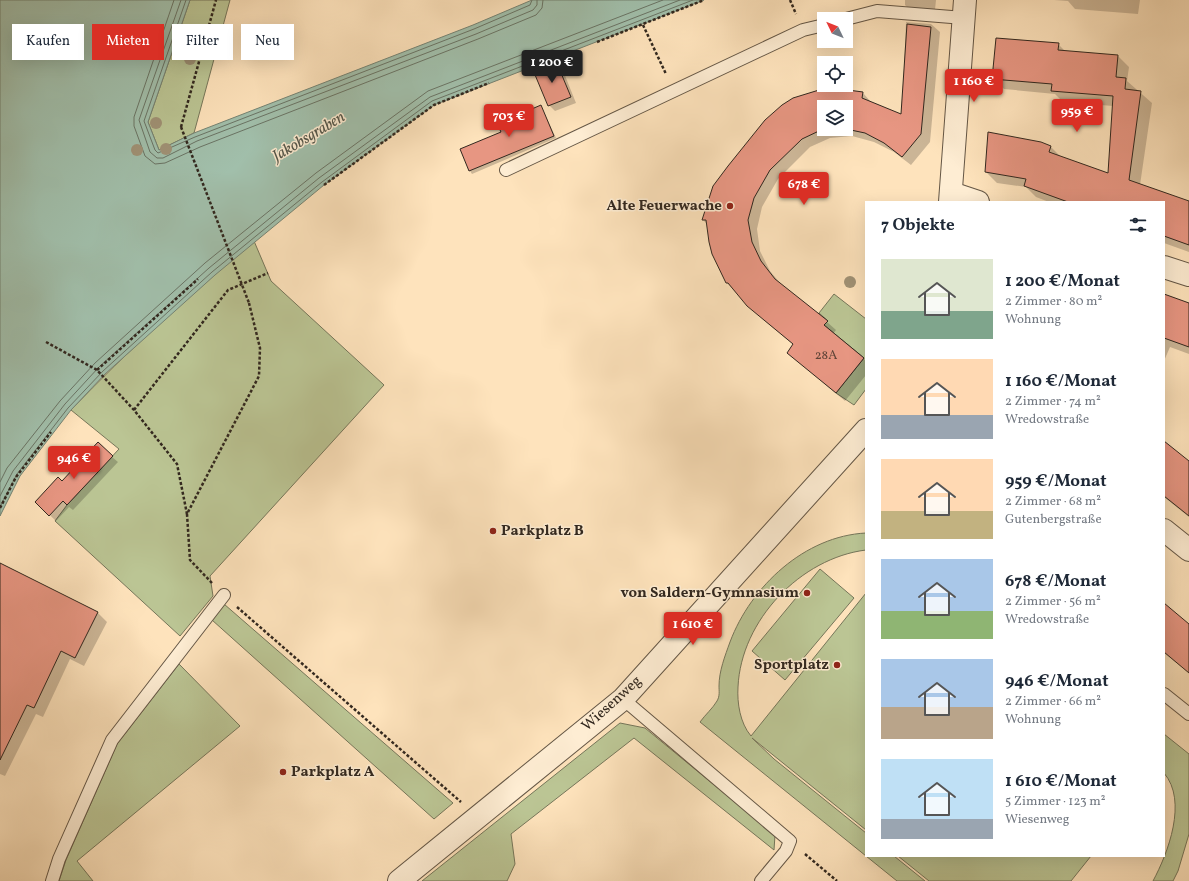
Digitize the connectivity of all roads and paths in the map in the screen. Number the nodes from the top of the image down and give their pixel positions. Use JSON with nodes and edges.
{"nodes":[{"id":1,"x":216,"y":0,"type":"edge"},
{"id":2,"x":704,"y":0,"type":"edge"},
{"id":3,"x":964,"y":9,"type":"edge"},
{"id":4,"x":853,"y":17,"type":"edge"},
{"id":5,"x":643,"y":25,"type":"dead end"},
{"id":6,"x":817,"y":27,"type":"edge"},
{"id":7,"x":597,"y":42,"type":"dead end"},
{"id":8,"x":489,"y":83,"type":"dead end"},
{"id":9,"x":674,"y":90,"type":"junction"},
{"id":10,"x":506,"y":170,"type":"dead end"},
{"id":11,"x":324,"y":185,"type":"dead end"},
{"id":12,"x":950,"y":197,"type":"edge"},
{"id":13,"x":972,"y":201,"type":"edge"},
{"id":14,"x":1165,"y":267,"type":"edge"},
{"id":15,"x":268,"y":273,"type":"dead end"},
{"id":16,"x":1189,"y":275,"type":"edge"},
{"id":17,"x":198,"y":279,"type":"dead end"},
{"id":18,"x":46,"y":342,"type":"dead end"},
{"id":19,"x":97,"y":370,"type":"junction"},
{"id":20,"x":134,"y":410,"type":"junction"},
{"id":21,"x":51,"y":432,"type":"dead end"},
{"id":22,"x":863,"y":440,"type":"edge"},
{"id":23,"x":0,"y":508,"type":"edge"},
{"id":24,"x":187,"y":514,"type":"junction"},
{"id":25,"x":1165,"y":531,"type":"edge"},
{"id":26,"x":1189,"y":550,"type":"edge"},
{"id":27,"x":224,"y":595,"type":"junction"},
{"id":28,"x":1165,"y":695,"type":"edge"},
{"id":29,"x":623,"y":699,"type":"junction"},
{"id":30,"x":1189,"y":714,"type":"edge"},
{"id":31,"x":478,"y":817,"type":"junction"},
{"id":32,"x":790,"y":841,"type":"junction"},
{"id":33,"x":52,"y":881,"type":"edge"},
{"id":34,"x":399,"y":881,"type":"edge"},
{"id":35,"x":761,"y":881,"type":"edge"},
{"id":36,"x":838,"y":881,"type":"edge"}],
"edges":[{"from":1,"to":24,"type":"path","bridge":true},
{"from":2,"to":7,"type":"path"},
{"from":3,"to":4,"type":"lane"},
{"from":3,"to":12,"type":"street"},
{"from":5,"to":9,"type":"path"},
{"from":6,"to":9,"type":"lane"},
{"from":8,"to":11,"type":"path"},
{"from":9,"to":10,"type":"lane"},
{"from":12,"to":13,"type":"street"},
{"from":14,"to":16,"type":"street"},
{"from":15,"to":20,"type":"path"},
{"from":17,"to":19,"type":"path"},
{"from":18,"to":19,"type":"path"},
{"from":19,"to":20,"type":"path"},
{"from":20,"to":24,"type":"path"},
{"from":21,"to":23,"type":"path"},
{"from":22,"to":29,"type":"street","name":"Wiesenweg"},
{"from":24,"to":27,"type":"path"},
{"from":25,"to":26,"type":"street"},
{"from":27,"to":31,"type":"path"},
{"from":27,"to":33,"type":"lane"},
{"from":28,"to":30,"type":"lane"},
{"from":29,"to":31,"type":"street","name":"Wiesenweg"},
{"from":29,"to":32,"type":"lane"},
{"from":31,"to":34,"type":"street","name":"Wiesenweg"},
{"from":32,"to":35,"type":"lane"},
{"from":32,"to":36,"type":"path"}]}
